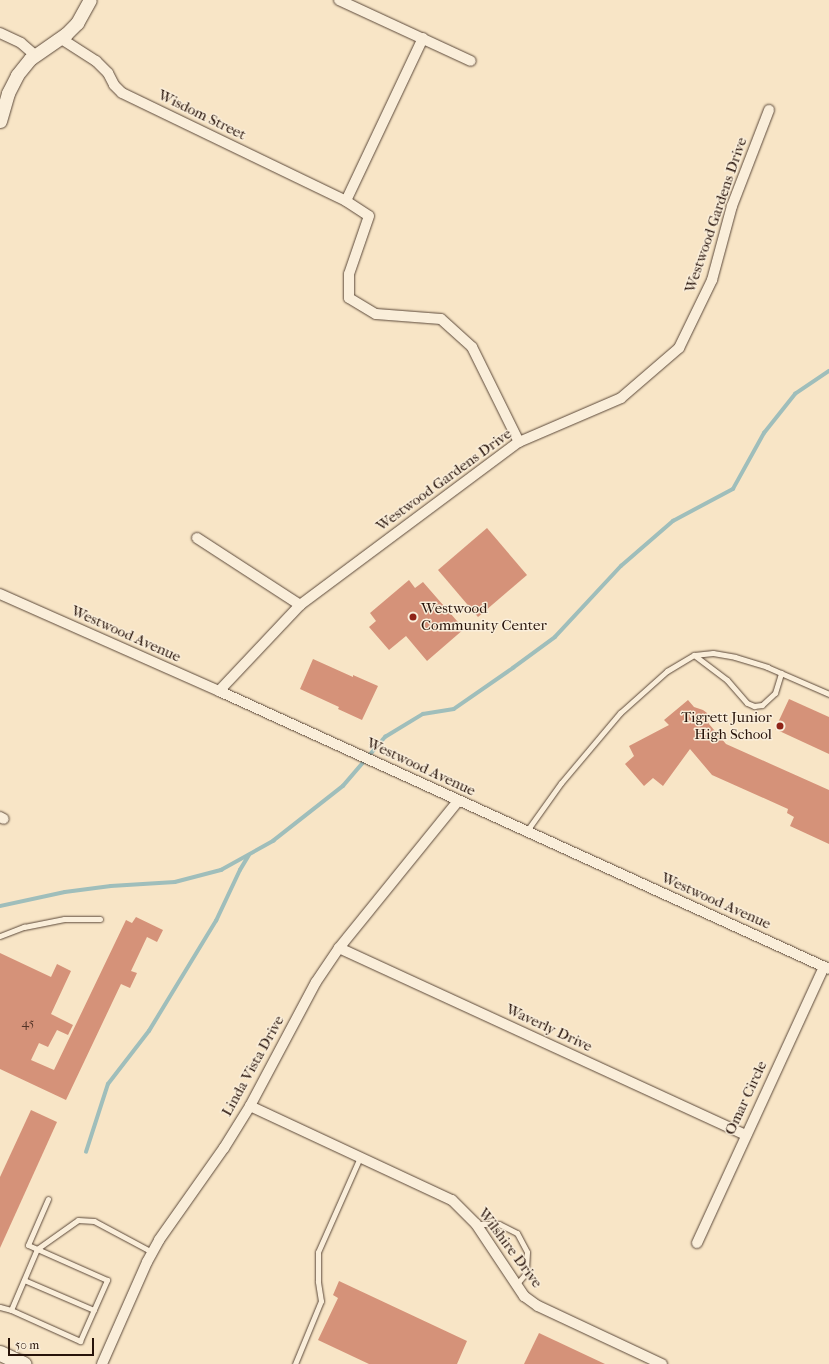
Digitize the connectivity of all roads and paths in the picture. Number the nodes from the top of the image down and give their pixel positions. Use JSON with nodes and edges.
{"nodes":[{"id":1,"x":90,"y":0,"type":"edge"},
{"id":2,"x":339,"y":0,"type":"edge"},
{"id":3,"x":0,"y":33,"type":"edge"},
{"id":4,"x":60,"y":38,"type":"junction"},
{"id":5,"x":423,"y":38,"type":"junction"},
{"id":6,"x":35,"y":55,"type":"junction"},
{"id":7,"x":471,"y":61,"type":"dead end"},
{"id":8,"x":769,"y":110,"type":"dead end"},
{"id":9,"x":0,"y":121,"type":"edge"},
{"id":10,"x":346,"y":201,"type":"junction"},
{"id":11,"x":519,"y":442,"type":"junction"},
{"id":12,"x":197,"y":538,"type":"dead end"},
{"id":13,"x":0,"y":594,"type":"edge"},
{"id":14,"x":300,"y":605,"type":"junction"},
{"id":15,"x":694,"y":655,"type":"junction"},
{"id":16,"x":781,"y":673,"type":"junction"},
{"id":17,"x":219,"y":692,"type":"junction"},
{"id":18,"x":829,"y":694,"type":"edge"},
{"id":19,"x":458,"y":801,"type":"junction"},
{"id":20,"x":526,"y":832,"type":"junction"},
{"id":21,"x":100,"y":919,"type":"dead end"},
{"id":22,"x":0,"y":936,"type":"edge"},
{"id":23,"x":339,"y":948,"type":"junction"},
{"id":24,"x":827,"y":968,"type":"edge"},
{"id":25,"x":250,"y":1106,"type":"junction"},
{"id":26,"x":746,"y":1135,"type":"junction"},
{"id":27,"x":360,"y":1157,"type":"junction"},
{"id":28,"x":48,"y":1199,"type":"dead end"},
{"id":29,"x":476,"y":1224,"type":"junction"},
{"id":30,"x":697,"y":1243,"type":"dead end"},
{"id":31,"x":37,"y":1249,"type":"junction"},
{"id":32,"x":152,"y":1252,"type":"junction"},
{"id":33,"x":24,"y":1280,"type":"junction"},
{"id":34,"x":516,"y":1285,"type":"junction"},
{"id":35,"x":0,"y":1307,"type":"edge"},
{"id":36,"x":11,"y":1310,"type":"junction"},
{"id":37,"x":94,"y":1310,"type":"junction"},
{"id":38,"x":0,"y":1353,"type":"edge"},
{"id":39,"x":24,"y":1364,"type":"edge"},
{"id":40,"x":102,"y":1364,"type":"edge"},
{"id":41,"x":295,"y":1364,"type":"edge"},
{"id":42,"x":662,"y":1364,"type":"edge"}],
"edges":[{"from":1,"to":4,"type":"street"},
{"from":2,"to":5,"type":"street"},
{"from":3,"to":6,"type":"street"},
{"from":4,"to":6,"type":"street"},
{"from":4,"to":10,"type":"street","name":"Wisdom Street"},
{"from":5,"to":7,"type":"street"},
{"from":5,"to":10,"type":"street"},
{"from":6,"to":9,"type":"street"},
{"from":8,"to":11,"type":"street","name":"Westwood Gardens Drive"},
{"from":10,"to":11,"type":"street","name":"Wisdom Street"},
{"from":11,"to":14,"type":"street","name":"Westwood Gardens Drive"},
{"from":12,"to":14,"type":"street"},
{"from":13,"to":17,"type":"street","name":"Westwood Avenue"},
{"from":14,"to":17,"type":"street","name":"Westwood Gardens Drive"},
{"from":15,"to":16,"type":"lane"},
{"from":15,"to":16,"type":"lane"},
{"from":15,"to":20,"type":"lane"},
{"from":16,"to":18,"type":"lane"},
{"from":17,"to":19,"type":"street","name":"Westwood Avenue"},
{"from":19,"to":20,"type":"street","name":"Westwood Avenue"},
{"from":19,"to":23,"type":"street","name":"Linda Vista Drive"},
{"from":20,"to":24,"type":"street","name":"Westwood Avenue"},
{"from":21,"to":22,"type":"lane"},
{"from":23,"to":25,"type":"street","name":"Linda Vista Drive"},
{"from":23,"to":26,"type":"street","name":"Waverly Drive"},
{"from":24,"to":26,"type":"street","name":"Omar Circle"},
{"from":25,"to":27,"type":"street","name":"Wilshire Drive"},
{"from":25,"to":32,"type":"street","name":"Linda Vista Drive"},
{"from":26,"to":30,"type":"street","name":"Omar Circle"},
{"from":27,"to":29,"type":"street","name":"Wilshire Drive"},
{"from":27,"to":41,"type":"lane"},
{"from":28,"to":31,"type":"lane"},
{"from":29,"to":34,"type":"street","name":"Wilshire Drive"},
{"from":29,"to":34,"type":"lane"},
{"from":31,"to":32,"type":"lane"},
{"from":31,"to":33,"type":"lane"},
{"from":31,"to":37,"type":"lane"},
{"from":32,"to":40,"type":"street","name":"Linda Vista Drive"},
{"from":33,"to":36,"type":"lane"},
{"from":33,"to":37,"type":"lane"},
{"from":34,"to":42,"type":"street","name":"Wilshire Drive"},
{"from":35,"to":36,"type":"lane"},
{"from":36,"to":37,"type":"lane"},
{"from":38,"to":39,"type":"main road"}]}
